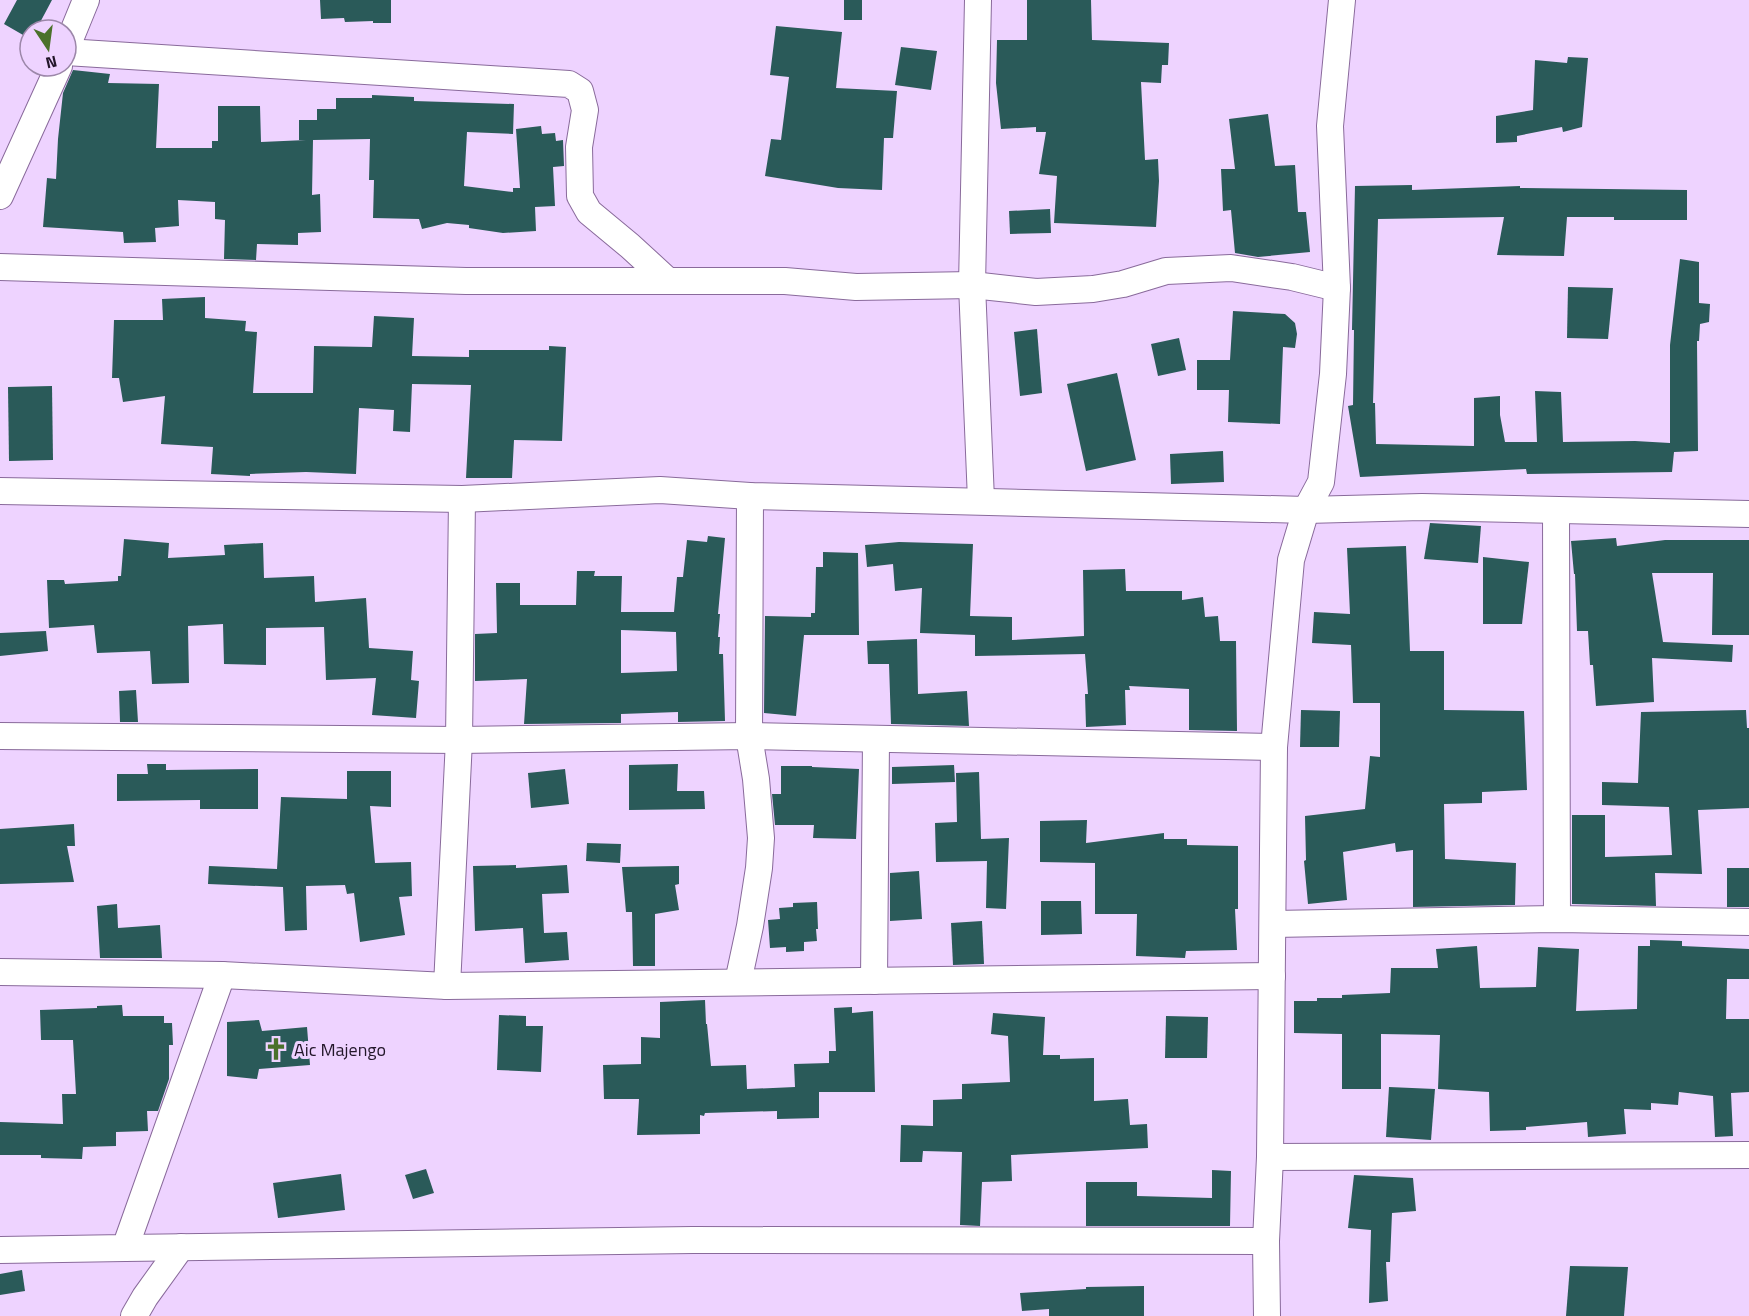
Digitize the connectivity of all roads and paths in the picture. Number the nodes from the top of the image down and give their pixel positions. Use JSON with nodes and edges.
{"nodes":[{"id":1,"x":86,"y":0,"type":"edge"},
{"id":2,"x":978,"y":0,"type":"edge"},
{"id":3,"x":1342,"y":0,"type":"edge"},
{"id":4,"x":78,"y":20,"type":"edge"},
{"id":5,"x":78,"y":52,"type":"edge"},
{"id":6,"x":53,"y":78,"type":"edge"},
{"id":7,"x":0,"y":196,"type":"edge"},
{"id":8,"x":0,"y":267,"type":"edge"},
{"id":9,"x":667,"y":280,"type":"junction"},
{"id":10,"x":972,"y":285,"type":"junction"},
{"id":11,"x":1337,"y":288,"type":"junction"},
{"id":12,"x":0,"y":491,"type":"edge"},
{"id":13,"x":750,"y":496,"type":"junction"},
{"id":14,"x":462,"y":499,"type":"junction"},
{"id":15,"x":981,"y":500,"type":"junction"},
{"id":16,"x":1306,"y":510,"type":"junction"},
{"id":17,"x":1556,"y":510,"type":"junction"},
{"id":18,"x":1749,"y":514,"type":"edge"},
{"id":19,"x":0,"y":736,"type":"edge"},
{"id":20,"x":749,"y":736,"type":"junction"},
{"id":21,"x":876,"y":739,"type":"junction"},
{"id":22,"x":459,"y":740,"type":"junction"},
{"id":23,"x":1274,"y":747,"type":"junction"},
{"id":24,"x":1557,"y":919,"type":"junction"},
{"id":25,"x":1749,"y":922,"type":"edge"},
{"id":26,"x":1273,"y":924,"type":"junction"},
{"id":27,"x":0,"y":972,"type":"edge"},
{"id":28,"x":222,"y":975,"type":"junction"},
{"id":29,"x":1272,"y":976,"type":"junction"},
{"id":30,"x":874,"y":981,"type":"junction"},
{"id":31,"x":738,"y":982,"type":"junction"},
{"id":32,"x":447,"y":986,"type":"junction"},
{"id":33,"x":1749,"y":1155,"type":"edge"},
{"id":34,"x":1270,"y":1157,"type":"junction"},
{"id":35,"x":1266,"y":1241,"type":"junction"},
{"id":36,"x":181,"y":1247,"type":"junction"},
{"id":37,"x":125,"y":1248,"type":"junction"},
{"id":38,"x":0,"y":1250,"type":"edge"},
{"id":39,"x":134,"y":1316,"type":"edge"},
{"id":40,"x":1268,"y":1316,"type":"edge"}],
"edges":[{"from":1,"to":4,"type":"street"},
{"from":2,"to":10,"type":"street"},
{"from":3,"to":11,"type":"street"},
{"from":5,"to":9,"type":"street"},
{"from":6,"to":7,"type":"street"},
{"from":8,"to":9,"type":"street"},
{"from":9,"to":10,"type":"street"},
{"from":10,"to":11,"type":"street"},
{"from":10,"to":15,"type":"street"},
{"from":11,"to":16,"type":"street"},
{"from":12,"to":14,"type":"street"},
{"from":13,"to":14,"type":"street"},
{"from":13,"to":15,"type":"street"},
{"from":13,"to":20,"type":"street"},
{"from":14,"to":22,"type":"street"},
{"from":15,"to":16,"type":"street"},
{"from":16,"to":17,"type":"street"},
{"from":16,"to":23,"type":"street"},
{"from":17,"to":18,"type":"street"},
{"from":17,"to":24,"type":"street"},
{"from":19,"to":22,"type":"street"},
{"from":20,"to":21,"type":"street"},
{"from":20,"to":22,"type":"street"},
{"from":20,"to":31,"type":"street"},
{"from":21,"to":23,"type":"street"},
{"from":21,"to":30,"type":"street"},
{"from":22,"to":32,"type":"street"},
{"from":23,"to":26,"type":"street"},
{"from":24,"to":25,"type":"street"},
{"from":24,"to":26,"type":"street"},
{"from":26,"to":29,"type":"street"},
{"from":27,"to":28,"type":"street"},
{"from":28,"to":32,"type":"street"},
{"from":28,"to":37,"type":"street"},
{"from":29,"to":30,"type":"street"},
{"from":29,"to":34,"type":"street"},
{"from":30,"to":31,"type":"street"},
{"from":31,"to":32,"type":"street"},
{"from":33,"to":34,"type":"street"},
{"from":34,"to":35,"type":"street"},
{"from":35,"to":36,"type":"street"},
{"from":35,"to":40,"type":"street"},
{"from":36,"to":37,"type":"street"},
{"from":36,"to":39,"type":"street"},
{"from":37,"to":38,"type":"street"}]}
